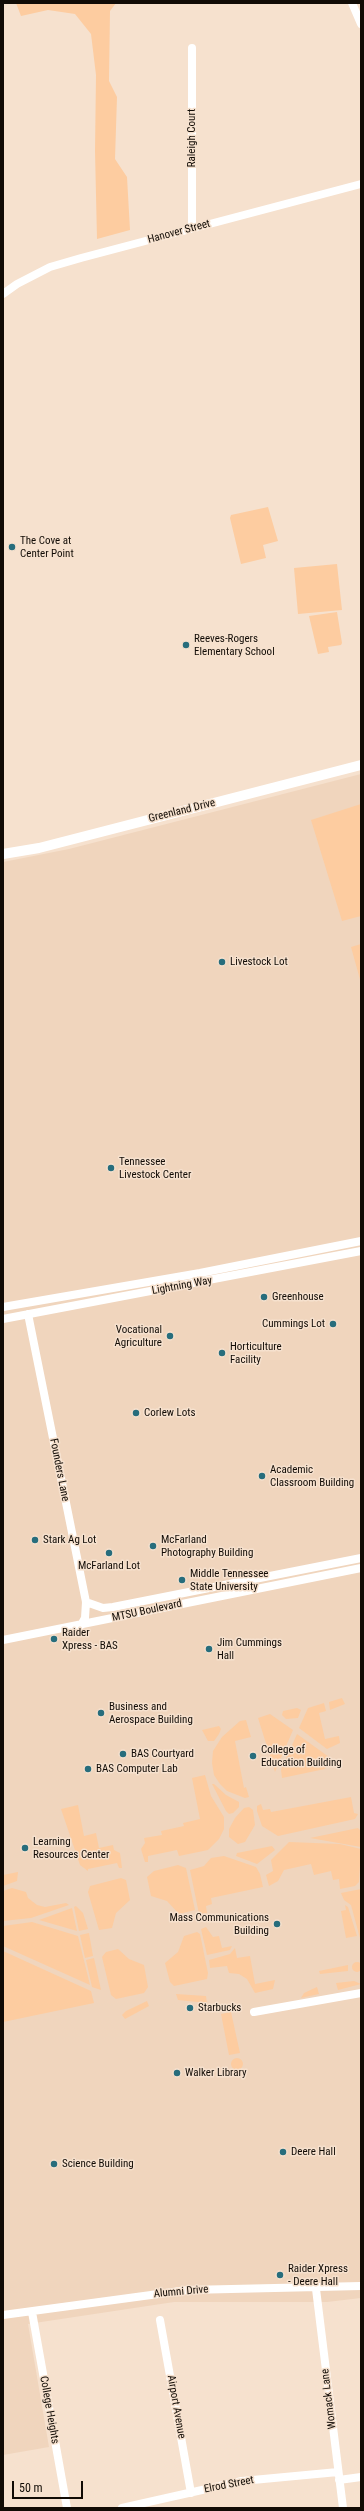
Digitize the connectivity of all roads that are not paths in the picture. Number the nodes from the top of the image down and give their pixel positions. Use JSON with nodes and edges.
{"nodes":[{"id":1,"x":352,"y":3,"type":"edge"},
{"id":2,"x":361,"y":24,"type":"edge"},
{"id":3,"x":192,"y":48,"type":"dead end"},
{"id":4,"x":361,"y":184,"type":"edge"},
{"id":5,"x":192,"y":228,"type":"junction"},
{"id":6,"x":3,"y":294,"type":"edge"},
{"id":7,"x":361,"y":765,"type":"edge"},
{"id":8,"x":3,"y":854,"type":"edge"},
{"id":9,"x":361,"y":1241,"type":"edge"},
{"id":10,"x":361,"y":1251,"type":"edge"},
{"id":11,"x":3,"y":1307,"type":"edge"},
{"id":12,"x":28,"y":1314,"type":"junction"},
{"id":13,"x":3,"y":1319,"type":"edge"},
{"id":14,"x":361,"y":1558,"type":"edge"},
{"id":15,"x":361,"y":1568,"type":"edge"},
{"id":16,"x":86,"y":1602,"type":"junction"},
{"id":17,"x":81,"y":1626,"type":"junction"},
{"id":18,"x":3,"y":1640,"type":"edge"},
{"id":19,"x":361,"y":1993,"type":"edge"},
{"id":20,"x":254,"y":2012,"type":"dead end"},
{"id":21,"x":361,"y":2286,"type":"edge"},
{"id":22,"x":316,"y":2289,"type":"junction"},
{"id":23,"x":32,"y":2312,"type":"junction"},
{"id":24,"x":3,"y":2315,"type":"edge"},
{"id":25,"x":160,"y":2320,"type":"dead end"},
{"id":26,"x":338,"y":2476,"type":"junction"},
{"id":27,"x":361,"y":2476,"type":"edge"},
{"id":28,"x":191,"y":2493,"type":"junction"},
{"id":29,"x":67,"y":2508,"type":"edge"},
{"id":30,"x":122,"y":2508,"type":"edge"},
{"id":31,"x":343,"y":2508,"type":"edge"}],
"edges":[{"from":1,"to":2,"type":"street"},
{"from":3,"to":5,"type":"street","name":"Raleigh Court"},
{"from":4,"to":5,"type":"street","name":"Hanover Street"},
{"from":5,"to":6,"type":"street","name":"Hanover Street"},
{"from":7,"to":8,"type":"street","name":"Greenland Drive"},
{"from":9,"to":11,"type":"street","name":"Lightning Way"},
{"from":10,"to":12,"type":"street","name":"Lightning Way"},
{"from":12,"to":13,"type":"street","name":"Lightning Way"},
{"from":12,"to":16,"type":"street","name":"Founders Lane"},
{"from":14,"to":16,"type":"street","name":"MTSU Boulevard"},
{"from":15,"to":17,"type":"street","name":"MTSU Boulevard"},
{"from":16,"to":17,"type":"street","name":"Founders Lane"},
{"from":17,"to":18,"type":"street","name":"MTSU Boulevard"},
{"from":19,"to":20,"type":"street"},
{"from":21,"to":22,"type":"street","name":"Alumni Drive"},
{"from":22,"to":23,"type":"street","name":"Alumni Drive"},
{"from":22,"to":26,"type":"street","name":"Womack Lane"},
{"from":23,"to":24,"type":"street","name":"Alumni Drive"},
{"from":23,"to":29,"type":"street","name":"College Heights"},
{"from":25,"to":28,"type":"street","name":"Airport Avenue"},
{"from":26,"to":27,"type":"street","name":"Elrod Street"},
{"from":26,"to":28,"type":"street","name":"Elrod Street"},
{"from":26,"to":31,"type":"street","name":"Womack Lane"},
{"from":28,"to":30,"type":"street","name":"Elrod Street"}]}
